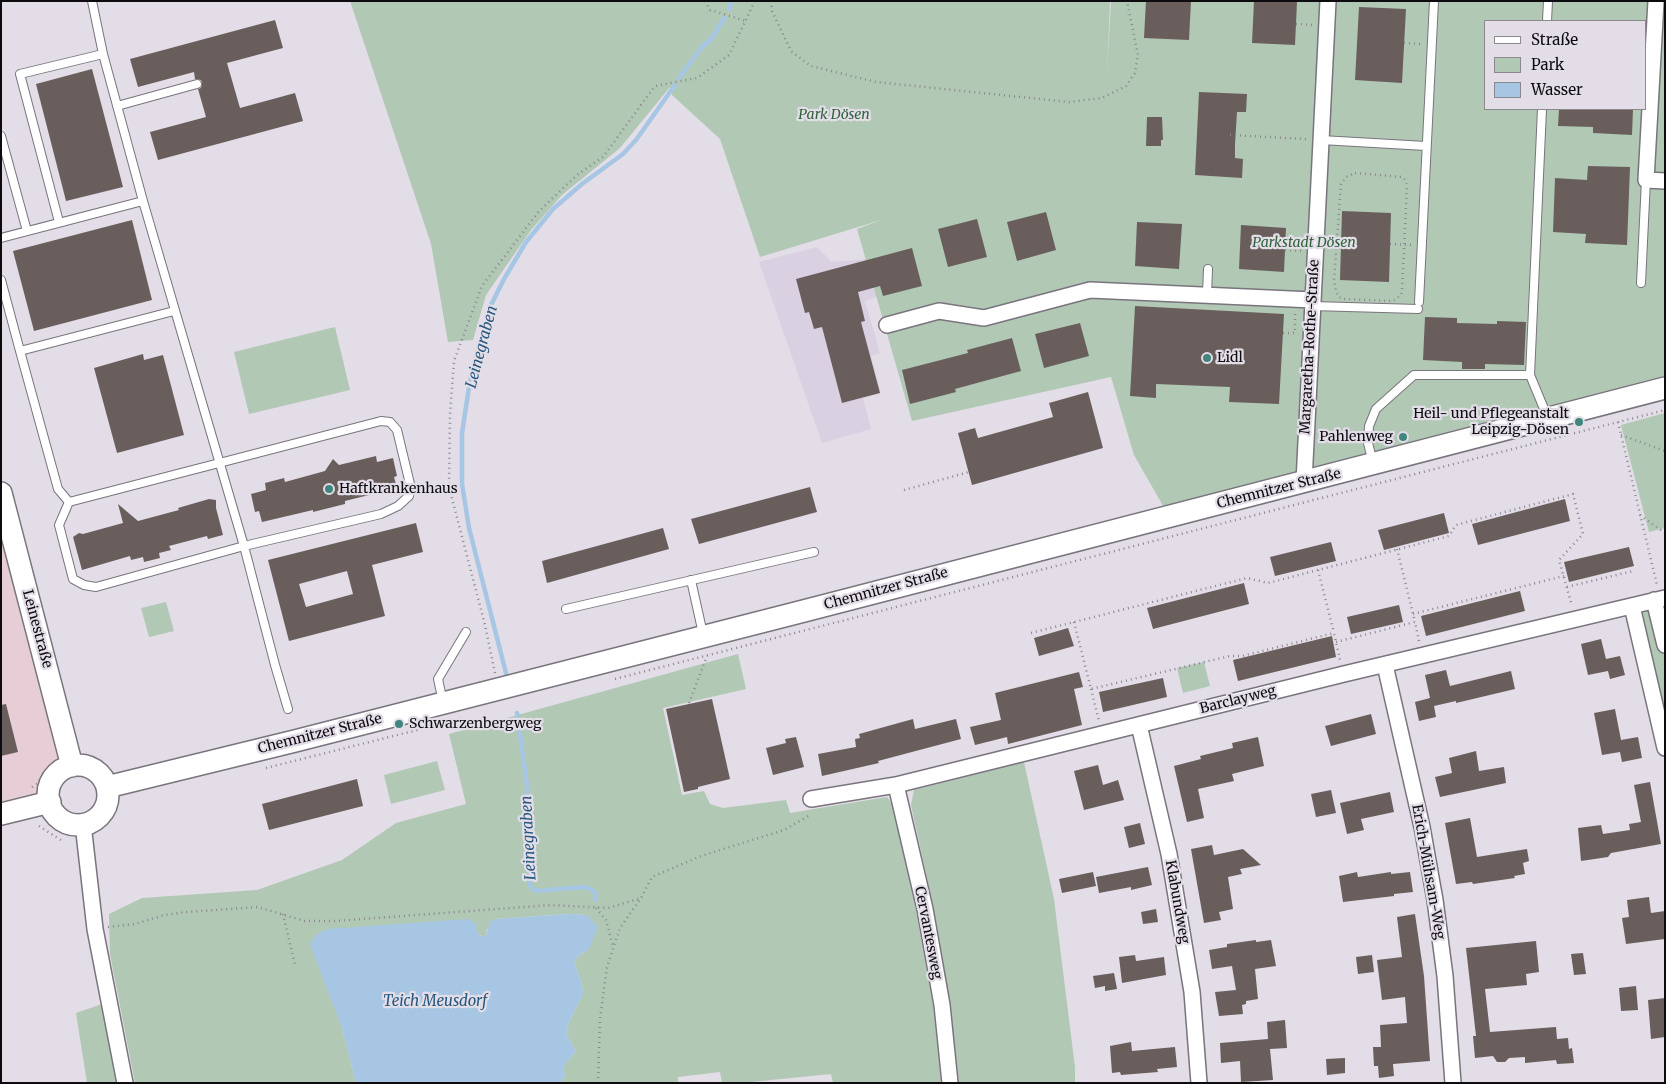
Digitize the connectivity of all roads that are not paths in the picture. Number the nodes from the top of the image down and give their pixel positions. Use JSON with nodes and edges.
{"nodes":[{"id":1,"x":92,"y":1,"type":"edge"},
{"id":2,"x":1328,"y":1,"type":"edge"},
{"id":3,"x":1434,"y":1,"type":"edge"},
{"id":4,"x":1548,"y":1,"type":"edge"},
{"id":5,"x":1656,"y":1,"type":"edge"},
{"id":6,"x":1547,"y":20,"type":"edge"},
{"id":7,"x":103,"y":54,"type":"junction"},
{"id":8,"x":197,"y":84,"type":"dead end"},
{"id":9,"x":117,"y":106,"type":"junction"},
{"id":10,"x":1542,"y":110,"type":"edge"},
{"id":11,"x":1,"y":136,"type":"edge"},
{"id":12,"x":1321,"y":140,"type":"junction"},
{"id":13,"x":1426,"y":146,"type":"junction"},
{"id":14,"x":1646,"y":180,"type":"junction"},
{"id":15,"x":1665,"y":181,"type":"edge"},
{"id":16,"x":142,"y":201,"type":"junction"},
{"id":17,"x":59,"y":222,"type":"junction"},
{"id":18,"x":28,"y":231,"type":"junction"},
{"id":19,"x":1,"y":238,"type":"edge"},
{"id":20,"x":1208,"y":269,"type":"dead end"},
{"id":21,"x":1,"y":280,"type":"edge"},
{"id":22,"x":1641,"y":283,"type":"dead end"},
{"id":23,"x":1207,"y":294,"type":"junction"},
{"id":24,"x":1312,"y":303,"type":"junction"},
{"id":25,"x":174,"y":310,"type":"junction"},
{"id":26,"x":887,"y":325,"type":"dead end"},
{"id":27,"x":20,"y":351,"type":"junction"},
{"id":28,"x":1530,"y":375,"type":"junction"},
{"id":29,"x":1665,"y":388,"type":"edge"},
{"id":30,"x":1547,"y":418,"type":"junction"},
{"id":31,"x":220,"y":462,"type":"junction"},
{"id":32,"x":1374,"y":464,"type":"junction"},
{"id":33,"x":1304,"y":482,"type":"junction"},
{"id":34,"x":1,"y":493,"type":"edge"},
{"id":35,"x":69,"y":502,"type":"junction"},
{"id":36,"x":244,"y":546,"type":"junction"},
{"id":37,"x":814,"y":552,"type":"dead end"},
{"id":38,"x":691,"y":580,"type":"junction"},
{"id":39,"x":1660,"y":599,"type":"edge"},
{"id":40,"x":1632,"y":606,"type":"junction"},
{"id":41,"x":566,"y":609,"type":"dead end"},
{"id":42,"x":466,"y":632,"type":"dead end"},
{"id":43,"x":703,"y":636,"type":"junction"},
{"id":44,"x":1665,"y":645,"type":"edge"},
{"id":45,"x":1385,"y":665,"type":"junction"},
{"id":46,"x":443,"y":702,"type":"junction"},
{"id":47,"x":288,"y":709,"type":"dead end"},
{"id":48,"x":1139,"y":725,"type":"junction"},
{"id":49,"x":1664,"y":742,"type":"edge"},
{"id":50,"x":63,"y":762,"type":"junction"},
{"id":51,"x":896,"y":785,"type":"junction"},
{"id":52,"x":107,"y":787,"type":"junction"},
{"id":53,"x":811,"y":799,"type":"road end"},
{"id":54,"x":50,"y":802,"type":"junction"},
{"id":55,"x":1,"y":814,"type":"edge"},
{"id":56,"x":83,"y":824,"type":"junction"},
{"id":57,"x":125,"y":1083,"type":"edge"},
{"id":58,"x":950,"y":1083,"type":"edge"},
{"id":59,"x":1199,"y":1083,"type":"edge"},
{"id":60,"x":1453,"y":1083,"type":"edge"}],
"edges":[{"from":1,"to":7,"type":"lane"},
{"from":2,"to":12,"type":"street","name":"Margaretha-Rothe-Straße"},
{"from":3,"to":13,"type":"lane"},
{"from":4,"to":6,"type":"lane"},
{"from":5,"to":14,"type":"street"},
{"from":7,"to":9,"type":"lane"},
{"from":7,"to":17,"type":"lane"},
{"from":8,"to":9,"type":"lane"},
{"from":9,"to":16,"type":"lane"},
{"from":10,"to":28,"type":"lane"},
{"from":11,"to":18,"type":"lane"},
{"from":12,"to":13,"type":"lane"},
{"from":12,"to":24,"type":"street","name":"Margaretha-Rothe-Straße"},
{"from":13,"to":24,"type":"lane"},
{"from":14,"to":15,"type":"street"},
{"from":14,"to":22,"type":"lane"},
{"from":16,"to":17,"type":"lane"},
{"from":16,"to":25,"type":"lane"},
{"from":17,"to":18,"type":"lane"},
{"from":18,"to":19,"type":"lane"},
{"from":20,"to":23,"type":"lane"},
{"from":21,"to":27,"type":"lane"},
{"from":23,"to":24,"type":"street"},
{"from":23,"to":26,"type":"street"},
{"from":24,"to":33,"type":"street","name":"Margaretha-Rothe-Straße"},
{"from":25,"to":27,"type":"lane"},
{"from":25,"to":31,"type":"lane"},
{"from":27,"to":35,"type":"lane"},
{"from":28,"to":30,"type":"lane"},
{"from":28,"to":32,"type":"lane"},
{"from":29,"to":30,"type":"main road","name":"Chemnitzer Straße"},
{"from":30,"to":32,"type":"main road","name":"Chemnitzer Straße"},
{"from":31,"to":35,"type":"lane"},
{"from":31,"to":36,"type":"lane"},
{"from":31,"to":36,"type":"lane"},
{"from":32,"to":33,"type":"main road","name":"Chemnitzer Straße"},
{"from":33,"to":43,"type":"main road","name":"Chemnitzer Straße"},
{"from":34,"to":50,"type":"main road","name":"Leinestraße"},
{"from":35,"to":36,"type":"lane"},
{"from":36,"to":47,"type":"lane"},
{"from":37,"to":38,"type":"lane"},
{"from":38,"to":41,"type":"lane"},
{"from":38,"to":43,"type":"lane"},
{"from":39,"to":40,"type":"street","name":"Barclayweg"},
{"from":39,"to":44,"type":"street"},
{"from":40,"to":45,"type":"street","name":"Barclayweg"},
{"from":40,"to":49,"type":"street"},
{"from":42,"to":46,"type":"lane"},
{"from":43,"to":46,"type":"main road","name":"Chemnitzer Straße"},
{"from":45,"to":48,"type":"street","name":"Barclayweg"},
{"from":45,"to":60,"type":"street","name":"Erich-Mühsam-Weg"},
{"from":46,"to":52,"type":"main road","name":"Chemnitzer Straße"},
{"from":48,"to":51,"type":"street","name":"Barclayweg"},
{"from":48,"to":59,"type":"street","name":"Klabundweg"},
{"from":50,"to":52,"type":"main road"},
{"from":50,"to":54,"type":"main road"},
{"from":51,"to":53,"type":"street","name":"Barclayweg"},
{"from":51,"to":58,"type":"street","name":"Cervantesweg"},
{"from":52,"to":56,"type":"main road"},
{"from":54,"to":55,"type":"main road"},
{"from":54,"to":56,"type":"main road"},
{"from":56,"to":57,"type":"street"}]}
